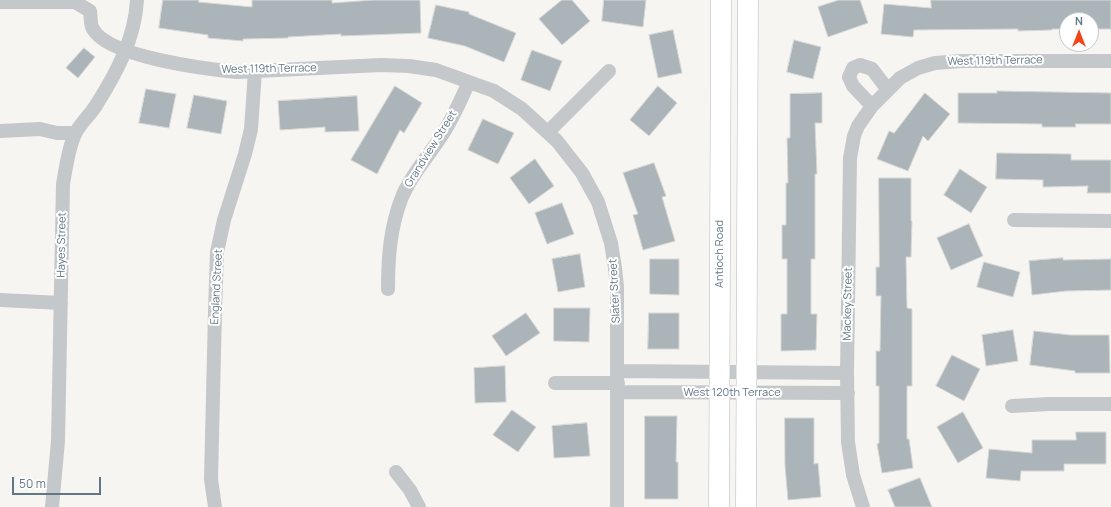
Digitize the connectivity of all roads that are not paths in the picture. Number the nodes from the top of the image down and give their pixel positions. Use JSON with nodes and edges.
{"nodes":[{"id":1,"x":137,"y":0,"type":"edge"},
{"id":2,"x":721,"y":0,"type":"edge"},
{"id":3,"x":748,"y":0,"type":"edge"},
{"id":4,"x":0,"y":2,"type":"edge"},
{"id":5,"x":126,"y":51,"type":"junction"},
{"id":6,"x":1111,"y":60,"type":"edge"},
{"id":7,"x":255,"y":71,"type":"junction"},
{"id":8,"x":609,"y":71,"type":"dead end"},
{"id":9,"x":469,"y":82,"type":"junction"},
{"id":10,"x":888,"y":90,"type":"junction"},
{"id":11,"x":872,"y":106,"type":"junction"},
{"id":12,"x":0,"y":131,"type":"edge"},
{"id":13,"x":548,"y":132,"type":"junction"},
{"id":14,"x":75,"y":133,"type":"junction"},
{"id":15,"x":1014,"y":220,"type":"dead end"},
{"id":16,"x":1111,"y":221,"type":"edge"},
{"id":17,"x":388,"y":290,"type":"dead end"},
{"id":18,"x":0,"y":300,"type":"edge"},
{"id":19,"x":61,"y":303,"type":"junction"},
{"id":20,"x":719,"y":372,"type":"junction"},
{"id":21,"x":746,"y":372,"type":"junction"},
{"id":22,"x":848,"y":373,"type":"junction"},
{"id":23,"x":618,"y":382,"type":"junction"},
{"id":24,"x":555,"y":383,"type":"dead end"},
{"id":25,"x":719,"y":392,"type":"junction"},
{"id":26,"x":746,"y":393,"type":"junction"},
{"id":27,"x":848,"y":393,"type":"junction"},
{"id":28,"x":1111,"y":404,"type":"edge"},
{"id":29,"x":1012,"y":406,"type":"dead end"},
{"id":30,"x":396,"y":472,"type":"dead end"},
{"id":31,"x":52,"y":507,"type":"edge"},
{"id":32,"x":215,"y":507,"type":"edge"},
{"id":33,"x":419,"y":507,"type":"edge"},
{"id":34,"x":617,"y":507,"type":"edge"},
{"id":35,"x":719,"y":507,"type":"edge"},
{"id":36,"x":746,"y":507,"type":"edge"},
{"id":37,"x":863,"y":507,"type":"edge"}],
"edges":[{"from":1,"to":5,"type":"street","name":"Hayes Street"},
{"from":2,"to":20,"type":"main road","name":"Antioch Road"},
{"from":3,"to":21,"type":"main road"},
{"from":4,"to":5,"type":"street","name":"West 119th Terrace"},
{"from":5,"to":7,"type":"street","name":"West 119th Terrace"},
{"from":5,"to":14,"type":"street","name":"Hayes Street"},
{"from":6,"to":10,"type":"street","name":"West 119th Terrace"},
{"from":7,"to":9,"type":"street","name":"West 119th Terrace"},
{"from":7,"to":32,"type":"street","name":"England Street"},
{"from":8,"to":13,"type":"street"},
{"from":9,"to":13,"type":"street","name":"West 119th Terrace"},
{"from":9,"to":17,"type":"street","name":"Grandview Street"},
{"from":10,"to":11,"type":"street","name":"West 119th Terrace"},
{"from":10,"to":11,"type":"street"},
{"from":11,"to":22,"type":"street","name":"Mackey Street"},
{"from":12,"to":14,"type":"street"},
{"from":13,"to":23,"type":"street","name":"Slater Street"},
{"from":14,"to":19,"type":"street","name":"Hayes Street"},
{"from":15,"to":16,"type":"street"},
{"from":18,"to":19,"type":"street"},
{"from":19,"to":31,"type":"street","name":"Hayes Street"},
{"from":20,"to":21,"type":"street","name":"West 120th Terrace"},
{"from":20,"to":23,"type":"street","name":"West 120th Terrace"},
{"from":20,"to":25,"type":"main road","name":"Antioch Road"},
{"from":21,"to":22,"type":"street","name":"West 120th Terrace"},
{"from":21,"to":26,"type":"main road"},
{"from":22,"to":27,"type":"street","name":"Mackey Street"},
{"from":23,"to":24,"type":"street","name":"West 120th Terrace"},
{"from":23,"to":25,"type":"street","name":"West 120th Terrace"},
{"from":23,"to":34,"type":"street","name":"Slater Street"},
{"from":25,"to":26,"type":"street","name":"West 120th Terrace"},
{"from":25,"to":35,"type":"main road","name":"Antioch Road"},
{"from":26,"to":27,"type":"street","name":"West 120th Terrace"},
{"from":26,"to":36,"type":"main road"},
{"from":27,"to":37,"type":"street","name":"Mackey Street"},
{"from":28,"to":29,"type":"street"},
{"from":30,"to":33,"type":"street"}]}
